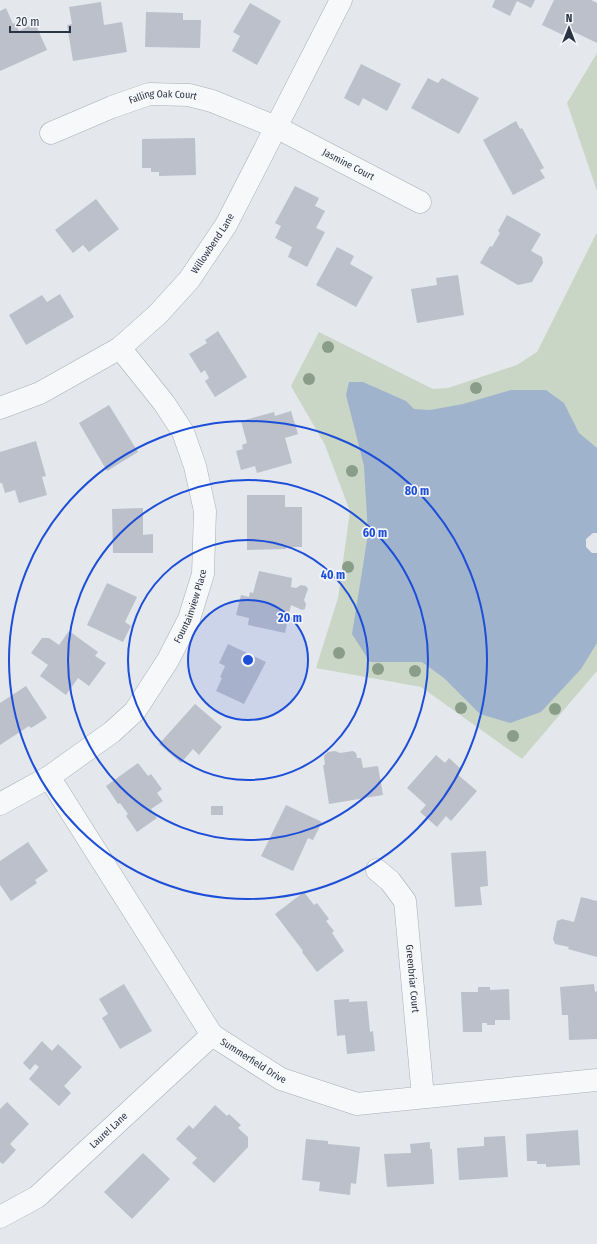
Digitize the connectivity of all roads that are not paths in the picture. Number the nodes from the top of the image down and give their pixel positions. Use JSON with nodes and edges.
{"nodes":[{"id":1,"x":341,"y":0,"type":"edge"},
{"id":2,"x":276,"y":127,"type":"junction"},
{"id":3,"x":50,"y":133,"type":"dead end"},
{"id":4,"x":420,"y":202,"type":"dead end"},
{"id":5,"x":120,"y":348,"type":"junction"},
{"id":6,"x":0,"y":408,"type":"edge"},
{"id":7,"x":48,"y":777,"type":"junction"},
{"id":8,"x":0,"y":804,"type":"edge"},
{"id":9,"x":377,"y":870,"type":"dead end"},
{"id":10,"x":212,"y":1035,"type":"junction"},
{"id":11,"x":597,"y":1080,"type":"edge"},
{"id":12,"x":423,"y":1097,"type":"junction"},
{"id":13,"x":0,"y":1217,"type":"edge"}],
"edges":[{"from":1,"to":2,"type":"street","name":"Willowbend Lane"},
{"from":2,"to":3,"type":"street","name":"Falling Oak Court"},
{"from":2,"to":4,"type":"street","name":"Jasmine Court"},
{"from":2,"to":5,"type":"street","name":"Willowbend Lane"},
{"from":5,"to":6,"type":"street","name":"Willowbend Lane"},
{"from":5,"to":7,"type":"street","name":"Fountainview Place"},
{"from":7,"to":8,"type":"street","name":"Fountainview Place"},
{"from":7,"to":10,"type":"street","name":"Summerfield Drive"},
{"from":9,"to":12,"type":"street","name":"Greenbriar Court"},
{"from":10,"to":12,"type":"street","name":"Summerfield Drive"},
{"from":10,"to":13,"type":"street","name":"Laurel Lane"},
{"from":11,"to":12,"type":"street","name":"Summerfield Drive"}]}
